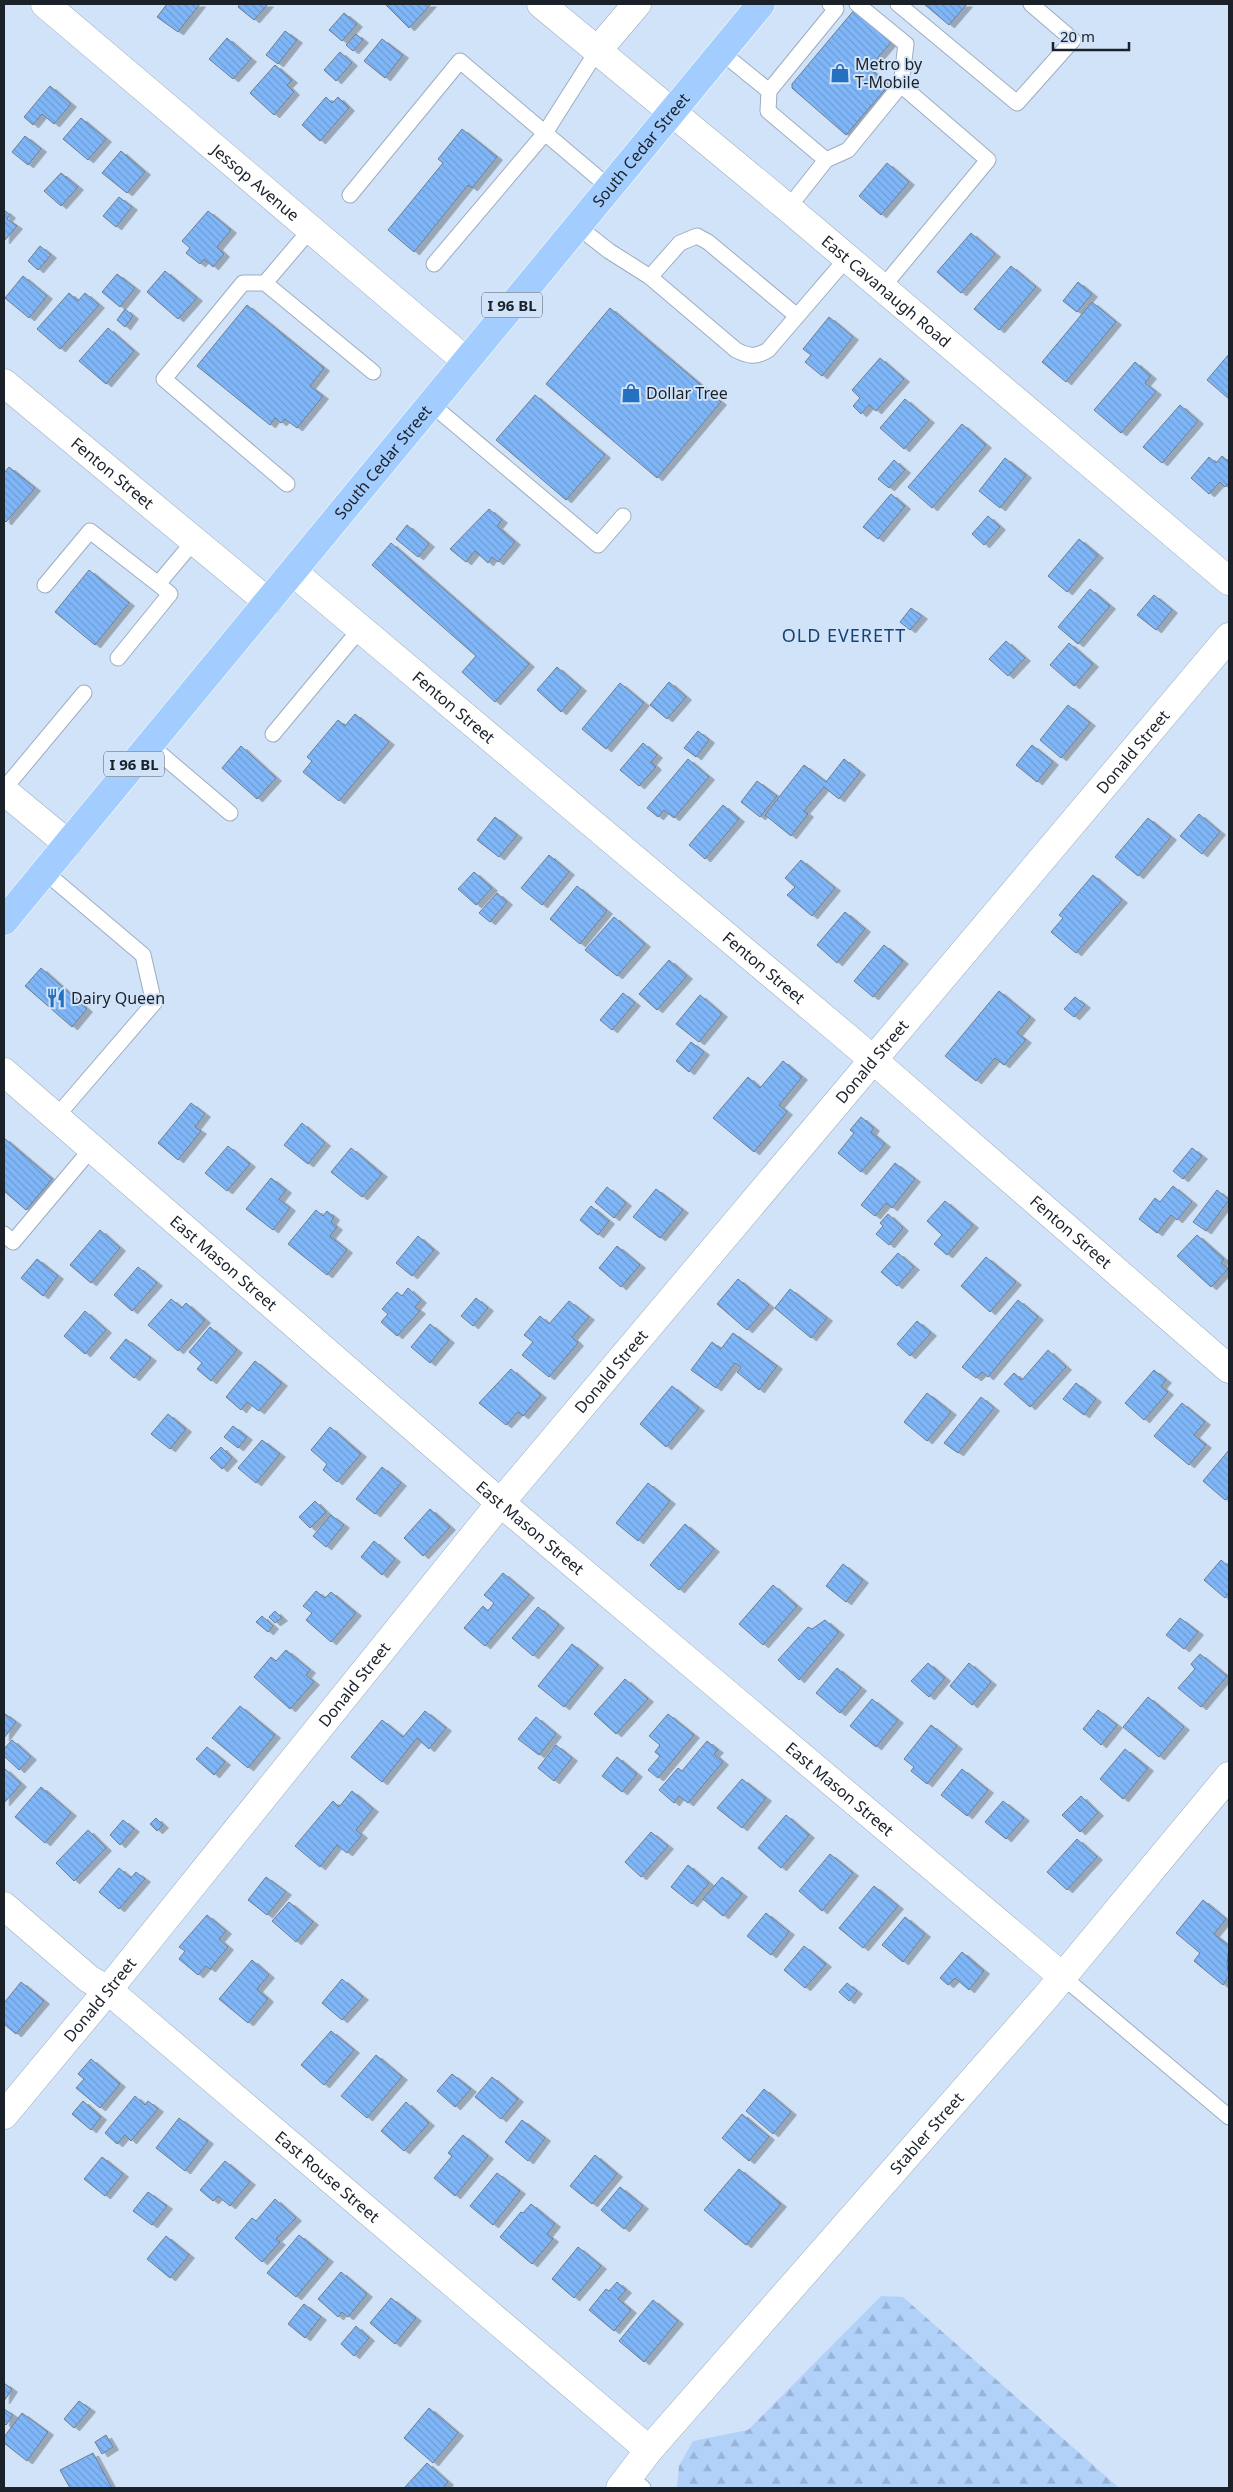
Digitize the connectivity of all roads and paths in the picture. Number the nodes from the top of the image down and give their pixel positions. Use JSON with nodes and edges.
{"nodes":[{"id":1,"x":45,"y":4,"type":"edge"},
{"id":2,"x":542,"y":4,"type":"edge"},
{"id":3,"x":637,"y":4,"type":"edge"},
{"id":4,"x":761,"y":4,"type":"edge"},
{"id":5,"x":857,"y":4,"type":"edge"},
{"id":6,"x":898,"y":4,"type":"edge"},
{"id":7,"x":1031,"y":4,"type":"edge"},
{"id":8,"x":836,"y":6,"type":"edge"},
{"id":9,"x":597,"y":51,"type":"junction"},
{"id":10,"x":721,"y":52,"type":"junction"},
{"id":11,"x":901,"y":85,"type":"junction"},
{"id":12,"x":769,"y":92,"type":"junction"},
{"id":13,"x":672,"y":112,"type":"junction"},
{"id":14,"x":545,"y":133,"type":"junction"},
{"id":15,"x":826,"y":160,"type":"junction"},
{"id":16,"x":610,"y":188,"type":"junction"},
{"id":17,"x":350,"y":195,"type":"dead end"},
{"id":18,"x":788,"y":208,"type":"junction"},
{"id":19,"x":577,"y":226,"type":"junction"},
{"id":20,"x":310,"y":230,"type":"junction"},
{"id":21,"x":847,"y":258,"type":"junction"},
{"id":22,"x":434,"y":264,"type":"dead end"},
{"id":23,"x":650,"y":277,"type":"junction"},
{"id":24,"x":265,"y":284,"type":"junction"},
{"id":25,"x":882,"y":288,"type":"junction"},
{"id":26,"x":797,"y":316,"type":"junction"},
{"id":27,"x":466,"y":362,"type":"junction"},
{"id":28,"x":374,"y":372,"type":"dead end"},
{"id":29,"x":4,"y":383,"type":"edge"},
{"id":30,"x":431,"y":404,"type":"junction"},
{"id":31,"x":287,"y":484,"type":"dead end"},
{"id":32,"x":624,"y":516,"type":"dead end"},
{"id":33,"x":194,"y":541,"type":"junction"},
{"id":34,"x":293,"y":572,"type":"junction"},
{"id":35,"x":1229,"y":581,"type":"edge"},
{"id":36,"x":158,"y":584,"type":"junction"},
{"id":37,"x":45,"y":585,"type":"dead end"},
{"id":38,"x":268,"y":602,"type":"junction"},
{"id":39,"x":361,"y":628,"type":"junction"},
{"id":40,"x":1229,"y":637,"type":"edge"},
{"id":41,"x":118,"y":658,"type":"dead end"},
{"id":42,"x":84,"y":693,"type":"dead end"},
{"id":43,"x":273,"y":734,"type":"dead end"},
{"id":44,"x":150,"y":745,"type":"junction"},
{"id":45,"x":4,"y":790,"type":"edge"},
{"id":46,"x":230,"y":813,"type":"dead end"},
{"id":47,"x":68,"y":844,"type":"junction"},
{"id":48,"x":44,"y":872,"type":"junction"},
{"id":49,"x":4,"y":921,"type":"edge"},
{"id":50,"x":873,"y":1060,"type":"junction"},
{"id":51,"x":4,"y":1072,"type":"edge"},
{"id":52,"x":56,"y":1117,"type":"junction"},
{"id":53,"x":92,"y":1148,"type":"junction"},
{"id":54,"x":4,"y":1234,"type":"edge"},
{"id":55,"x":1229,"y":1369,"type":"edge"},
{"id":56,"x":500,"y":1502,"type":"junction"},
{"id":57,"x":1229,"y":1776,"type":"edge"},
{"id":58,"x":4,"y":1906,"type":"edge"},
{"id":59,"x":1063,"y":1977,"type":"junction"},
{"id":60,"x":108,"y":1990,"type":"junction"},
{"id":61,"x":4,"y":2115,"type":"edge"},
{"id":62,"x":1229,"y":2117,"type":"edge"},
{"id":63,"x":649,"y":2450,"type":"junction"},
{"id":64,"x":631,"y":2484,"type":"edge"}],
"edges":[{"from":1,"to":20,"type":"street","name":"Jessop Avenue"},
{"from":2,"to":9,"type":"street","name":"East Cavanaugh Road"},
{"from":3,"to":9,"type":"street"},
{"from":4,"to":10,"type":"main road","name":"South Cedar Street","number":"I 96 BL"},
{"from":5,"to":11,"type":"lane"},
{"from":6,"to":7,"type":"lane"},
{"from":8,"to":12,"type":"lane"},
{"from":9,"to":13,"type":"street","name":"East Cavanaugh Road"},
{"from":9,"to":14,"type":"lane"},
{"from":10,"to":12,"type":"lane"},
{"from":10,"to":13,"type":"main road","name":"South Cedar Street","number":"I 96 BL"},
{"from":11,"to":15,"type":"lane"},
{"from":11,"to":25,"type":"lane"},
{"from":12,"to":15,"type":"lane"},
{"from":13,"to":16,"type":"main road","name":"South Cedar Street","number":"I 96 BL"},
{"from":13,"to":18,"type":"street","name":"East Cavanaugh Road"},
{"from":14,"to":16,"type":"lane"},
{"from":14,"to":17,"type":"lane"},
{"from":14,"to":22,"type":"lane"},
{"from":15,"to":18,"type":"lane"},
{"from":16,"to":19,"type":"main road","name":"South Cedar Street","number":"I 96 BL"},
{"from":18,"to":21,"type":"street","name":"East Cavanaugh Road"},
{"from":19,"to":23,"type":"lane"},
{"from":19,"to":27,"type":"main road","name":"South Cedar Street","number":"I 96 BL"},
{"from":20,"to":24,"type":"lane"},
{"from":20,"to":27,"type":"street","name":"Jessop Avenue"},
{"from":21,"to":25,"type":"street","name":"East Cavanaugh Road"},
{"from":21,"to":26,"type":"lane"},
{"from":23,"to":26,"type":"lane"},
{"from":23,"to":26,"type":"lane"},
{"from":24,"to":28,"type":"lane"},
{"from":24,"to":31,"type":"lane"},
{"from":25,"to":35,"type":"street","name":"East Cavanaugh Road"},
{"from":27,"to":30,"type":"main road","name":"South Cedar Street","number":"I 96 BL"},
{"from":29,"to":33,"type":"street","name":"Fenton Street"},
{"from":30,"to":32,"type":"lane"},
{"from":30,"to":34,"type":"main road","name":"South Cedar Street","number":"I 96 BL"},
{"from":33,"to":36,"type":"lane"},
{"from":33,"to":38,"type":"street","name":"Fenton Street"},
{"from":34,"to":38,"type":"main road","name":"South Cedar Street","number":"I 96 BL"},
{"from":34,"to":39,"type":"street","name":"Fenton Street"},
{"from":36,"to":37,"type":"lane"},
{"from":36,"to":41,"type":"lane"},
{"from":38,"to":44,"type":"main road","name":"South Cedar Street","number":"I 96 BL"},
{"from":39,"to":43,"type":"lane"},
{"from":39,"to":50,"type":"street","name":"Fenton Street"},
{"from":40,"to":50,"type":"street","name":"Donald Street"},
{"from":42,"to":45,"type":"lane"},
{"from":44,"to":46,"type":"lane"},
{"from":44,"to":47,"type":"main road","name":"South Cedar Street","number":"I 96 BL"},
{"from":45,"to":47,"type":"street"},
{"from":47,"to":48,"type":"main road","name":"South Cedar Street","number":"I 96 BL"},
{"from":48,"to":49,"type":"main road","name":"South Cedar Street","number":"I 96 BL"},
{"from":48,"to":52,"type":"lane"},
{"from":50,"to":55,"type":"street","name":"Fenton Street"},
{"from":50,"to":56,"type":"street","name":"Donald Street"},
{"from":51,"to":52,"type":"street","name":"East Mason Street"},
{"from":52,"to":53,"type":"street","name":"East Mason Street"},
{"from":53,"to":54,"type":"lane"},
{"from":53,"to":56,"type":"street","name":"East Mason Street"},
{"from":56,"to":59,"type":"street","name":"East Mason Street"},
{"from":56,"to":60,"type":"street","name":"Donald Street"},
{"from":57,"to":59,"type":"street","name":"Stabler Street"},
{"from":58,"to":60,"type":"street","name":"East Rouse Street"},
{"from":59,"to":62,"type":"lane"},
{"from":59,"to":63,"type":"street","name":"Stabler Street"},
{"from":60,"to":61,"type":"street","name":"Donald Street"},
{"from":60,"to":63,"type":"street","name":"East Rouse Street"},
{"from":63,"to":64,"type":"street","name":"Stabler Street"}]}
